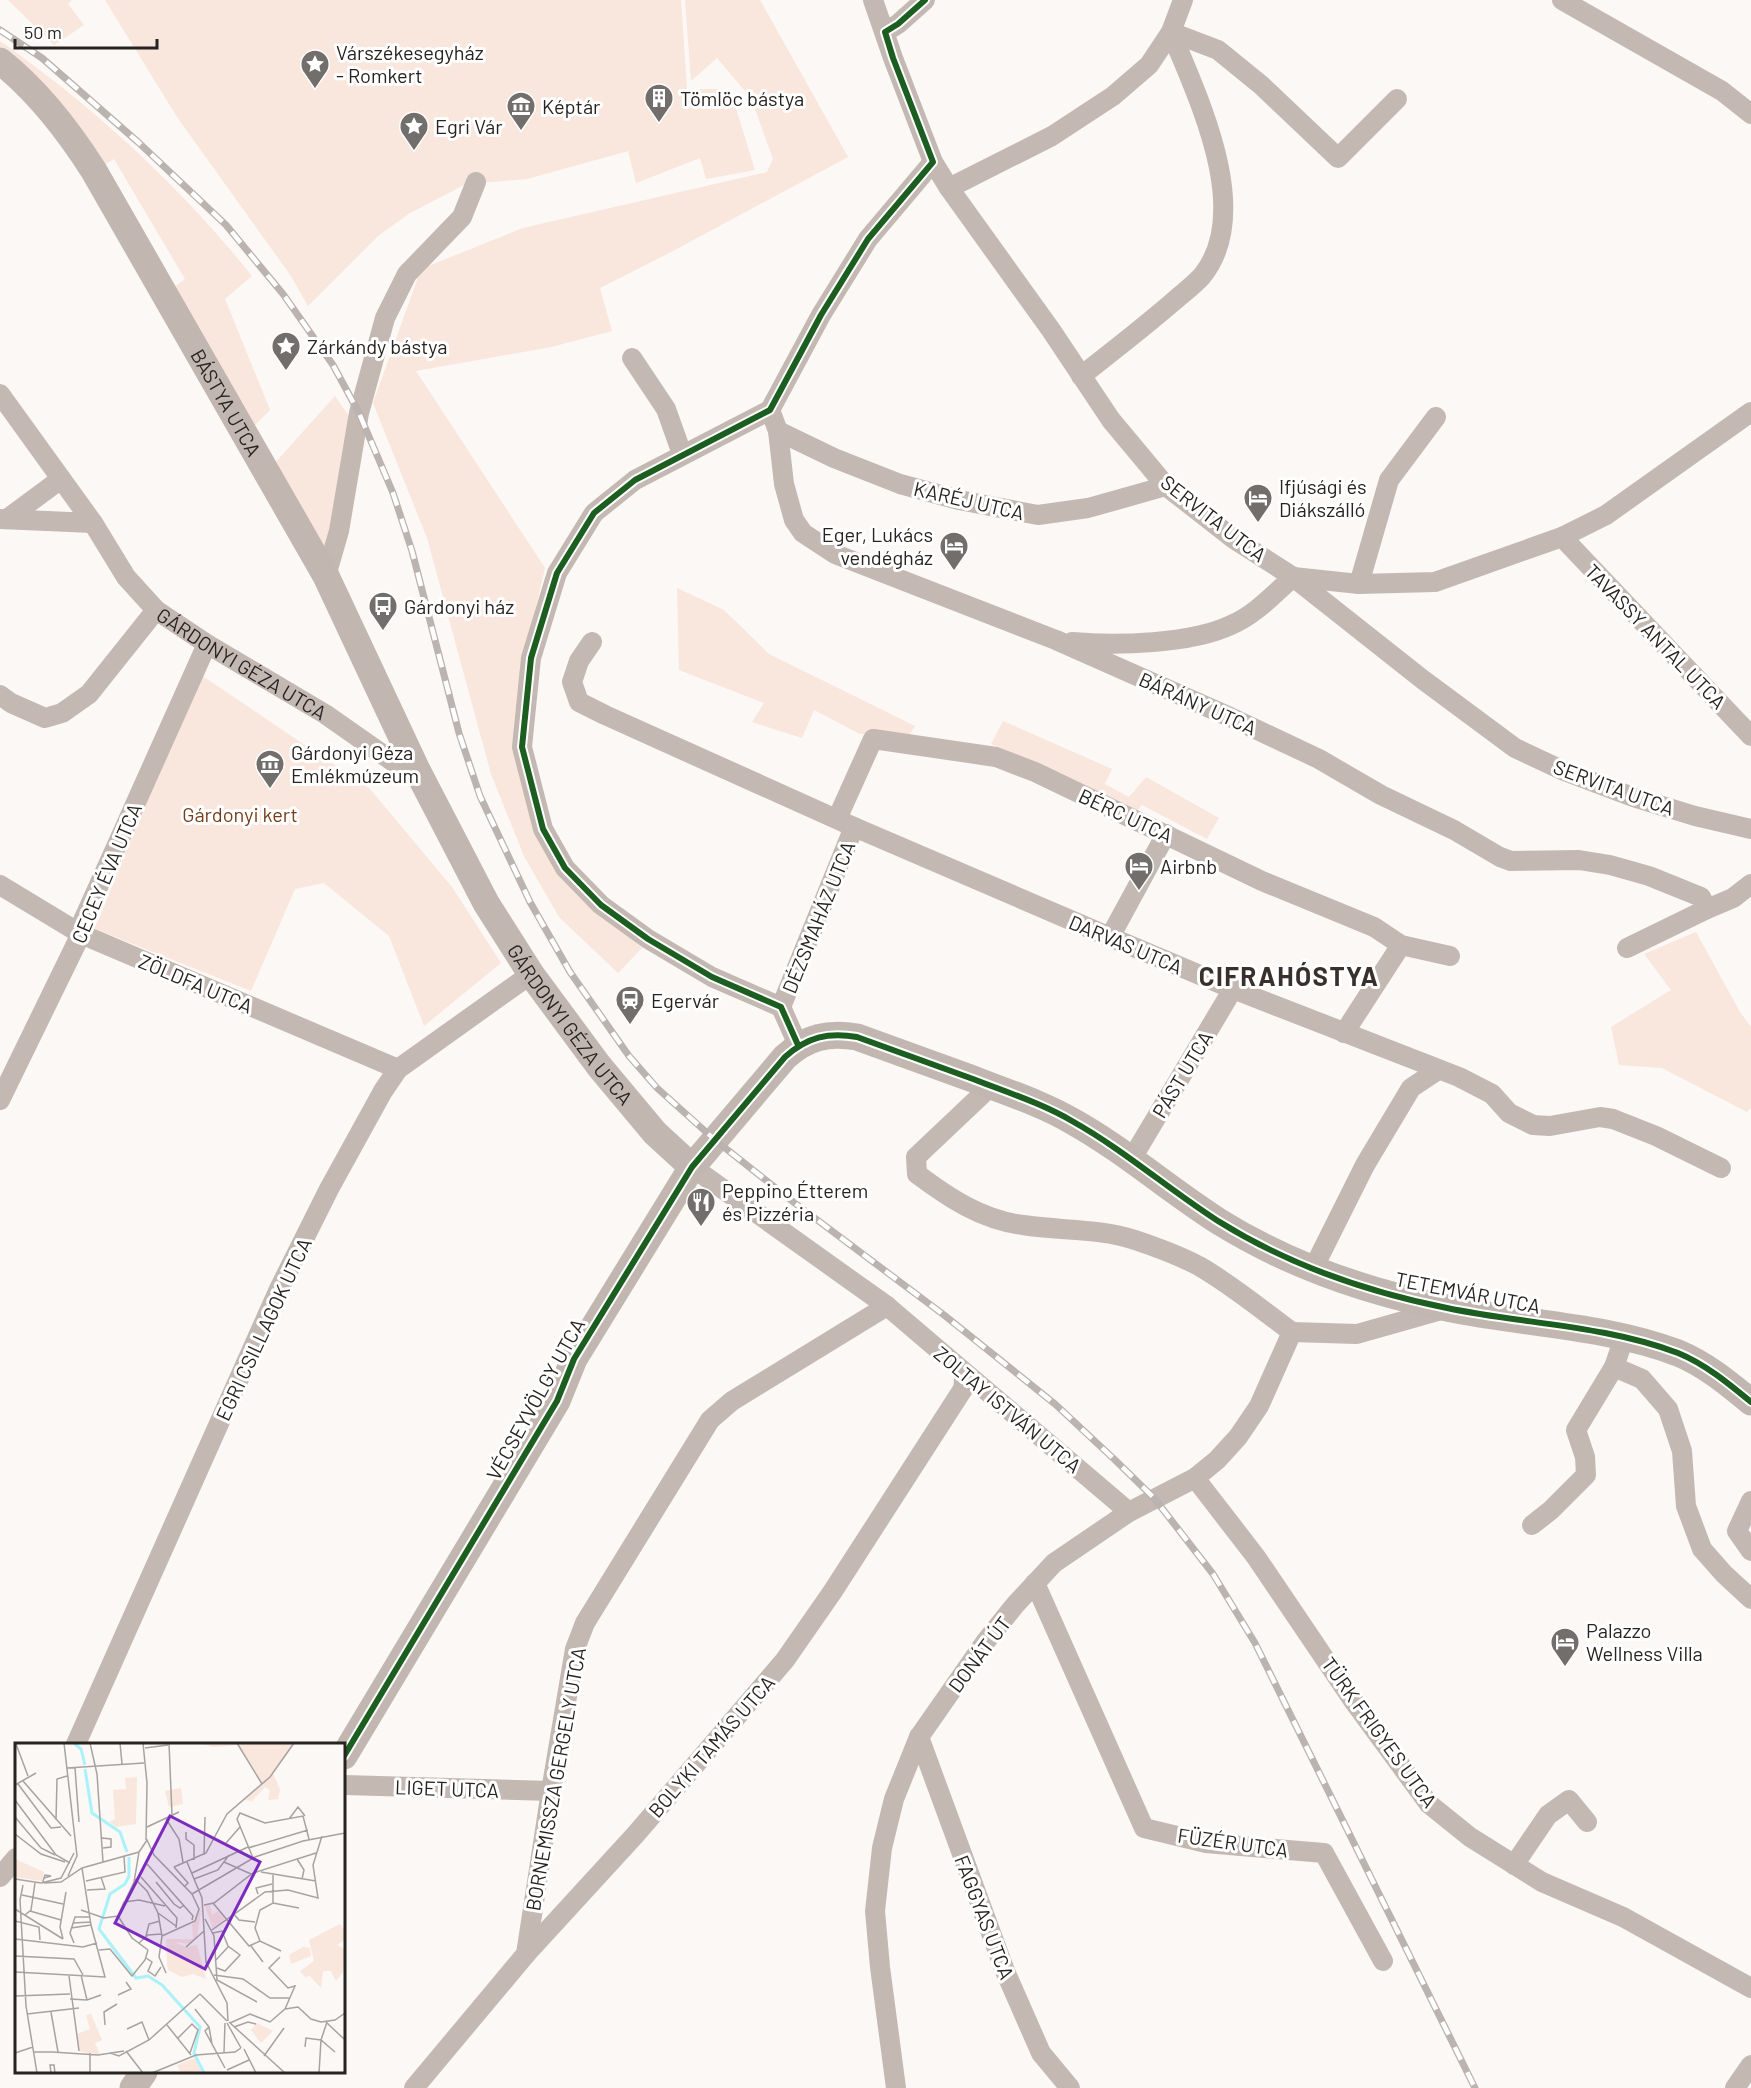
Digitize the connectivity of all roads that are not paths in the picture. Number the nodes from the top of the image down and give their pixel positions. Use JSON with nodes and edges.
{"nodes":[{"id":1,"x":873,"y":0,"type":"edge"},
{"id":2,"x":925,"y":0,"type":"edge"},
{"id":3,"x":1183,"y":0,"type":"edge"},
{"id":4,"x":1562,"y":0,"type":"edge"},
{"id":5,"x":885,"y":32,"type":"junction"},
{"id":6,"x":1171,"y":32,"type":"junction"},
{"id":7,"x":0,"y":61,"type":"edge"},
{"id":8,"x":1397,"y":99,"type":"dead end"},
{"id":9,"x":1751,"y":114,"type":"edge"},
{"id":10,"x":933,"y":162,"type":"junction"},
{"id":11,"x":476,"y":182,"type":"dead end"},
{"id":12,"x":949,"y":188,"type":"junction"},
{"id":13,"x":632,"y":358,"type":"dead end"},
{"id":14,"x":1081,"y":376,"type":"junction"},
{"id":15,"x":0,"y":394,"type":"edge"},
{"id":16,"x":770,"y":410,"type":"junction"},
{"id":17,"x":1751,"y":412,"type":"edge"},
{"id":18,"x":1436,"y":417,"type":"dead end"},
{"id":19,"x":778,"y":432,"type":"junction"},
{"id":20,"x":682,"y":454,"type":"junction"},
{"id":21,"x":62,"y":479,"type":"junction"},
{"id":22,"x":1167,"y":486,"type":"junction"},
{"id":23,"x":4,"y":519,"type":"edge"},
{"id":24,"x":93,"y":523,"type":"junction"},
{"id":25,"x":1562,"y":537,"type":"junction"},
{"id":26,"x":326,"y":576,"type":"junction"},
{"id":27,"x":1293,"y":577,"type":"junction"},
{"id":28,"x":1359,"y":584,"type":"junction"},
{"id":29,"x":156,"y":610,"type":"junction"},
{"id":30,"x":1056,"y":640,"type":"junction"},
{"id":31,"x":592,"y":642,"type":"dead end"},
{"id":32,"x":207,"y":644,"type":"junction"},
{"id":33,"x":0,"y":695,"type":"edge"},
{"id":34,"x":1751,"y":736,"type":"edge"},
{"id":35,"x":417,"y":770,"type":"junction"},
{"id":36,"x":846,"y":823,"type":"junction"},
{"id":37,"x":1751,"y":829,"type":"edge"},
{"id":38,"x":1166,"y":834,"type":"junction"},
{"id":39,"x":1751,"y":884,"type":"edge"},
{"id":40,"x":0,"y":885,"type":"edge"},
{"id":41,"x":1707,"y":909,"type":"junction"},
{"id":42,"x":81,"y":934,"type":"junction"},
{"id":43,"x":1110,"y":938,"type":"junction"},
{"id":44,"x":1401,"y":945,"type":"junction"},
{"id":45,"x":1627,"y":948,"type":"dead end"},
{"id":46,"x":1450,"y":956,"type":"dead end"},
{"id":47,"x":531,"y":974,"type":"junction"},
{"id":48,"x":1233,"y":989,"type":"junction"},
{"id":49,"x":781,"y":1007,"type":"junction"},
{"id":50,"x":1344,"y":1033,"type":"junction"},
{"id":51,"x":798,"y":1045,"type":"junction"},
{"id":52,"x":398,"y":1069,"type":"junction"},
{"id":53,"x":1438,"y":1070,"type":"junction"},
{"id":54,"x":991,"y":1086,"type":"junction"},
{"id":55,"x":2,"y":1089,"type":"edge"},
{"id":56,"x":1131,"y":1160,"type":"junction"},
{"id":57,"x":692,"y":1167,"type":"junction"},
{"id":58,"x":1721,"y":1168,"type":"dead end"},
{"id":59,"x":1313,"y":1269,"type":"junction"},
{"id":60,"x":887,"y":1306,"type":"junction"},
{"id":61,"x":1446,"y":1308,"type":"junction"},
{"id":62,"x":1292,"y":1332,"type":"junction"},
{"id":63,"x":1623,"y":1338,"type":"junction"},
{"id":64,"x":1614,"y":1367,"type":"junction"},
{"id":65,"x":965,"y":1374,"type":"junction"},
{"id":66,"x":1751,"y":1402,"type":"edge"},
{"id":67,"x":1195,"y":1478,"type":"junction"},
{"id":68,"x":1751,"y":1501,"type":"edge"},
{"id":69,"x":1129,"y":1512,"type":"junction"},
{"id":70,"x":1532,"y":1525,"type":"dead end"},
{"id":71,"x":1751,"y":1551,"type":"edge"},
{"id":72,"x":1035,"y":1582,"type":"junction"},
{"id":73,"x":1751,"y":1599,"type":"edge"},
{"id":74,"x":919,"y":1737,"type":"junction"},
{"id":75,"x":76,"y":1743,"type":"edge"},
{"id":76,"x":345,"y":1754,"type":"edge"},
{"id":77,"x":345,"y":1785,"type":"edge"},
{"id":78,"x":551,"y":1791,"type":"junction"},
{"id":79,"x":1587,"y":1822,"type":"dead end"},
{"id":80,"x":15,"y":1859,"type":"edge"},
{"id":81,"x":1514,"y":1865,"type":"junction"},
{"id":82,"x":0,"y":1877,"type":"edge"},
{"id":83,"x":526,"y":1954,"type":"junction"},
{"id":84,"x":1383,"y":1961,"type":"dead end"},
{"id":85,"x":1751,"y":1988,"type":"edge"},
{"id":86,"x":1751,"y":2065,"type":"edge"},
{"id":87,"x":414,"y":2088,"type":"edge"},
{"id":88,"x":896,"y":2088,"type":"edge"},
{"id":89,"x":1070,"y":2088,"type":"edge"},
{"id":90,"x":1736,"y":2088,"type":"edge"}],
"edges":[{"from":1,"to":5,"type":"street","name":"SERVITA UTCA"},
{"from":2,"to":5,"type":"street"},
{"from":3,"to":6,"type":"street"},
{"from":4,"to":9,"type":"street"},
{"from":5,"to":10,"type":"street","name":"SERVITA UTCA"},
{"from":6,"to":8,"type":"street"},
{"from":6,"to":12,"type":"street"},
{"from":6,"to":14,"type":"street"},
{"from":7,"to":26,"type":"main road","name":"BÁSTYA UTCA"},
{"from":10,"to":12,"type":"street","name":"SERVITA UTCA"},
{"from":10,"to":16,"type":"street"},
{"from":11,"to":26,"type":"street"},
{"from":12,"to":14,"type":"street","name":"SERVITA UTCA"},
{"from":13,"to":20,"type":"street"},
{"from":14,"to":22,"type":"street","name":"SERVITA UTCA"},
{"from":15,"to":21,"type":"street","name":"GÁRDONYI GÉZA UTCA"},
{"from":16,"to":19,"type":"street","name":"BÁRÁNY UTCA"},
{"from":16,"to":20,"type":"street"},
{"from":17,"to":25,"type":"street"},
{"from":18,"to":28,"type":"street"},
{"from":19,"to":22,"type":"street","name":"KARÉJ UTCA"},
{"from":19,"to":30,"type":"street","name":"BÁRÁNY UTCA"},
{"from":20,"to":49,"type":"street"},
{"from":21,"to":23,"type":"street"},
{"from":21,"to":24,"type":"street","name":"GÁRDONYI GÉZA UTCA"},
{"from":22,"to":27,"type":"street","name":"SERVITA UTCA"},
{"from":23,"to":24,"type":"street"},
{"from":24,"to":29,"type":"street","name":"GÁRDONYI GÉZA UTCA"},
{"from":25,"to":28,"type":"street"},
{"from":25,"to":34,"type":"street","name":"TAVASSY ANTAL UTCA"},
{"from":26,"to":35,"type":"main road","name":"BÁSTYA UTCA"},
{"from":27,"to":28,"type":"street"},
{"from":27,"to":30,"type":"street"},
{"from":27,"to":37,"type":"street","name":"SERVITA UTCA"},
{"from":29,"to":32,"type":"street","name":"GÁRDONYI GÉZA UTCA"},
{"from":29,"to":33,"type":"street"},
{"from":30,"to":41,"type":"street","name":"BÁRÁNY UTCA"},
{"from":31,"to":36,"type":"street","name":"DARVAS UTCA"},
{"from":32,"to":35,"type":"street","name":"GÁRDONYI GÉZA UTCA"},
{"from":32,"to":42,"type":"street","name":"CECEY ÉVA UTCA"},
{"from":35,"to":47,"type":"main road","name":"GÁRDONYI GÉZA UTCA"},
{"from":36,"to":38,"type":"street","name":"BÉRC UTCA"},
{"from":36,"to":43,"type":"street","name":"DARVAS UTCA"},
{"from":36,"to":49,"type":"street","name":"DÉZSMAHÁZ UTCA"},
{"from":38,"to":43,"type":"street"},
{"from":38,"to":44,"type":"street","name":"BÉRC UTCA"},
{"from":39,"to":41,"type":"street"},
{"from":40,"to":42,"type":"street","name":"ZÖLDFA UTCA"},
{"from":41,"to":45,"type":"street"},
{"from":42,"to":52,"type":"street","name":"ZÖLDFA UTCA"},
{"from":42,"to":55,"type":"street","name":"CECEY ÉVA UTCA"},
{"from":43,"to":48,"type":"street","name":"DARVAS UTCA"},
{"from":44,"to":46,"type":"street","name":"BÉRC UTCA"},
{"from":44,"to":50,"type":"street"},
{"from":47,"to":52,"type":"street","name":"EGRI CSILLAGOK UTCA"},
{"from":47,"to":57,"type":"main road","name":"GÁRDONYI GÉZA UTCA"},
{"from":48,"to":50,"type":"street","name":"DARVAS UTCA"},
{"from":48,"to":56,"type":"street","name":"PÁST UTCA"},
{"from":49,"to":51,"type":"street"},
{"from":50,"to":53,"type":"street","name":"DARVAS UTCA"},
{"from":51,"to":54,"type":"main road","name":"TETEMVÁR UTCA"},
{"from":51,"to":57,"type":"main road","name":"VÉCSEYVÖLGY UTCA"},
{"from":52,"to":75,"type":"street","name":"EGRI CSILLAGOK UTCA"},
{"from":53,"to":58,"type":"street","name":"DARVAS UTCA"},
{"from":53,"to":59,"type":"street"},
{"from":54,"to":56,"type":"main road","name":"TETEMVÁR UTCA"},
{"from":54,"to":62,"type":"street"},
{"from":56,"to":59,"type":"main road","name":"TETEMVÁR UTCA"},
{"from":57,"to":60,"type":"street"},
{"from":57,"to":76,"type":"main road","name":"VÉCSEYVÖLGY UTCA"},
{"from":59,"to":61,"type":"main road","name":"TETEMVÁR UTCA"},
{"from":60,"to":65,"type":"street","name":"ZOLTAY ISTVÁN UTCA"},
{"from":60,"to":78,"type":"street","name":"BORNEMISSZA GERGELY UTCA"},
{"from":61,"to":62,"type":"street","name":"TETEMVÁR UTCA"},
{"from":61,"to":63,"type":"main road","name":"TETEMVÁR UTCA"},
{"from":62,"to":67,"type":"street","name":"DONÁT ÚT"},
{"from":63,"to":64,"type":"street"},
{"from":63,"to":66,"type":"main road","name":"TETEMVÁR UTCA"},
{"from":64,"to":70,"type":"street"},
{"from":64,"to":73,"type":"street"},
{"from":65,"to":69,"type":"street","name":"ZOLTAY ISTVÁN UTCA"},
{"from":65,"to":83,"type":"street","name":"BOLYKI TAMÁS UTCA"},
{"from":67,"to":69,"type":"street","name":"DONÁT ÚT"},
{"from":67,"to":81,"type":"street","name":"TÜRK FRIGYES UTCA"},
{"from":68,"to":71,"type":"street"},
{"from":69,"to":72,"type":"street","name":"DONÁT ÚT"},
{"from":72,"to":74,"type":"street","name":"DONÁT ÚT"},
{"from":72,"to":84,"type":"street","name":"FÜZÉR UTCA"},
{"from":74,"to":88,"type":"street","name":"DONÁT ÚT"},
{"from":74,"to":89,"type":"street","name":"FAGGYAS UTCA"},
{"from":77,"to":78,"type":"street","name":"LIGET UTCA"},
{"from":78,"to":83,"type":"street","name":"BORNEMISSZA GERGELY UTCA"},
{"from":79,"to":81,"type":"street"},
{"from":80,"to":82,"type":"street"},
{"from":81,"to":85,"type":"street","name":"TÜRK FRIGYES UTCA"},
{"from":83,"to":87,"type":"street","name":"BOLYKI TAMÁS UTCA"},
{"from":86,"to":90,"type":"street"}]}
